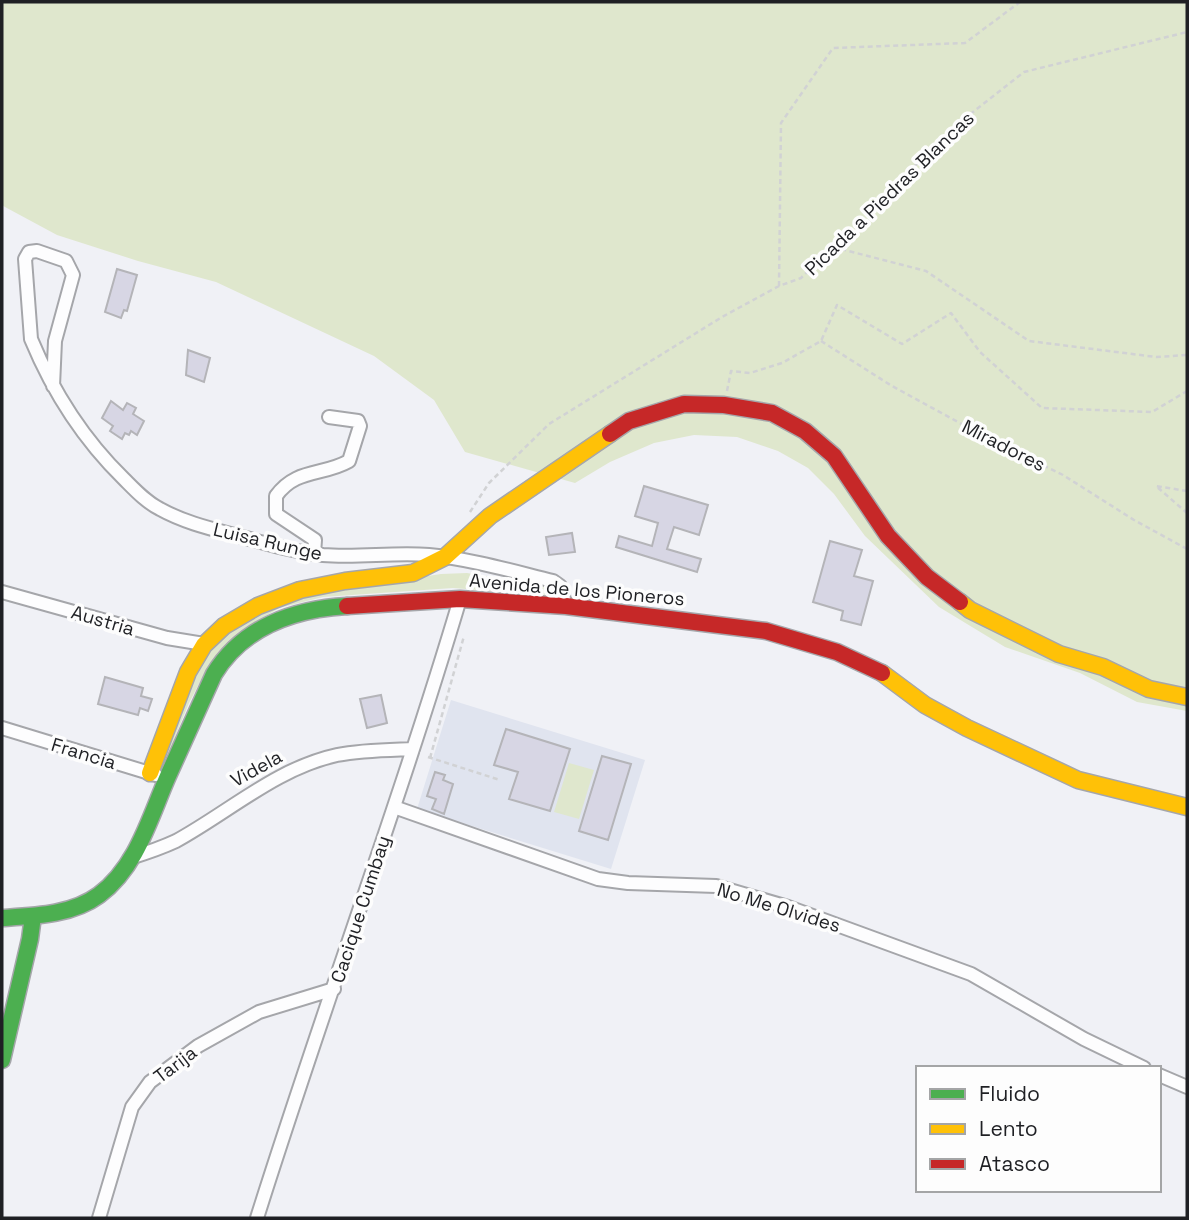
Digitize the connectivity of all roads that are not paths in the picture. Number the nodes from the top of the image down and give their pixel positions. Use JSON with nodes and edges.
{"nodes":[{"id":1,"x":54,"y":386,"type":"junction"},
{"id":2,"x":329,"y":417,"type":"dead end"},
{"id":3,"x":314,"y":554,"type":"junction"},
{"id":4,"x":445,"y":557,"type":"junction"},
{"id":5,"x":2,"y":592,"type":"edge"},
{"id":6,"x":460,"y":599,"type":"junction"},
{"id":7,"x":566,"y":606,"type":"junction"},
{"id":8,"x":204,"y":645,"type":"junction"},
{"id":9,"x":1187,"y":697,"type":"edge"},
{"id":10,"x":2,"y":727,"type":"edge"},
{"id":11,"x":413,"y":749,"type":"junction"},
{"id":12,"x":150,"y":773,"type":"junction"},
{"id":13,"x":167,"y":778,"type":"junction"},
{"id":14,"x":394,"y":807,"type":"junction"},
{"id":15,"x":1187,"y":807,"type":"edge"},
{"id":16,"x":130,"y":859,"type":"junction"},
{"id":17,"x":33,"y":916,"type":"junction"},
{"id":18,"x":2,"y":918,"type":"edge"},
{"id":19,"x":334,"y":989,"type":"junction"},
{"id":20,"x":2,"y":1060,"type":"edge"},
{"id":21,"x":1140,"y":1066,"type":"edge"},
{"id":22,"x":1161,"y":1076,"type":"edge"},
{"id":23,"x":1187,"y":1087,"type":"edge"},
{"id":24,"x":99,"y":1218,"type":"edge"},
{"id":25,"x":257,"y":1218,"type":"edge"}],
"edges":[{"from":1,"to":1,"type":"street","name":"Luisa Runge"},
{"from":1,"to":3,"type":"street","name":"Luisa Runge"},
{"from":2,"to":3,"type":"street"},
{"from":3,"to":4,"type":"street","name":"Luisa Runge"},
{"from":4,"to":7,"type":"street","name":"Luisa Runge"},
{"from":4,"to":8,"type":"main road"},
{"from":4,"to":9,"type":"main road"},
{"from":5,"to":8,"type":"street","name":"Austria"},
{"from":6,"to":7,"type":"main road","name":"Avenida de los Pioneros"},
{"from":6,"to":11,"type":"street","name":"Cacique Cumbay"},
{"from":6,"to":13,"type":"main road","name":"Avenida de los Pioneros"},
{"from":7,"to":15,"type":"main road","name":"Avenida de los Pioneros"},
{"from":8,"to":12,"type":"main road"},
{"from":10,"to":12,"type":"street","name":"Francia"},
{"from":11,"to":14,"type":"street","name":"Cacique Cumbay"},
{"from":11,"to":16,"type":"street","name":"Videla"},
{"from":12,"to":13,"type":"street","name":"Francia"},
{"from":13,"to":16,"type":"main road","name":"Avenida de los Pioneros"},
{"from":14,"to":19,"type":"street","name":"Cacique Cumbay"},
{"from":14,"to":21,"type":"street","name":"No Me Olvides"},
{"from":16,"to":17,"type":"main road","name":"Avenida de los Pioneros"},
{"from":17,"to":18,"type":"main road","name":"Avenida de los Pioneros"},
{"from":17,"to":20,"type":"main road"},
{"from":19,"to":24,"type":"street","name":"Tarija"},
{"from":19,"to":25,"type":"street","name":"Cacique Cumbay"},
{"from":22,"to":23,"type":"street"}]}
